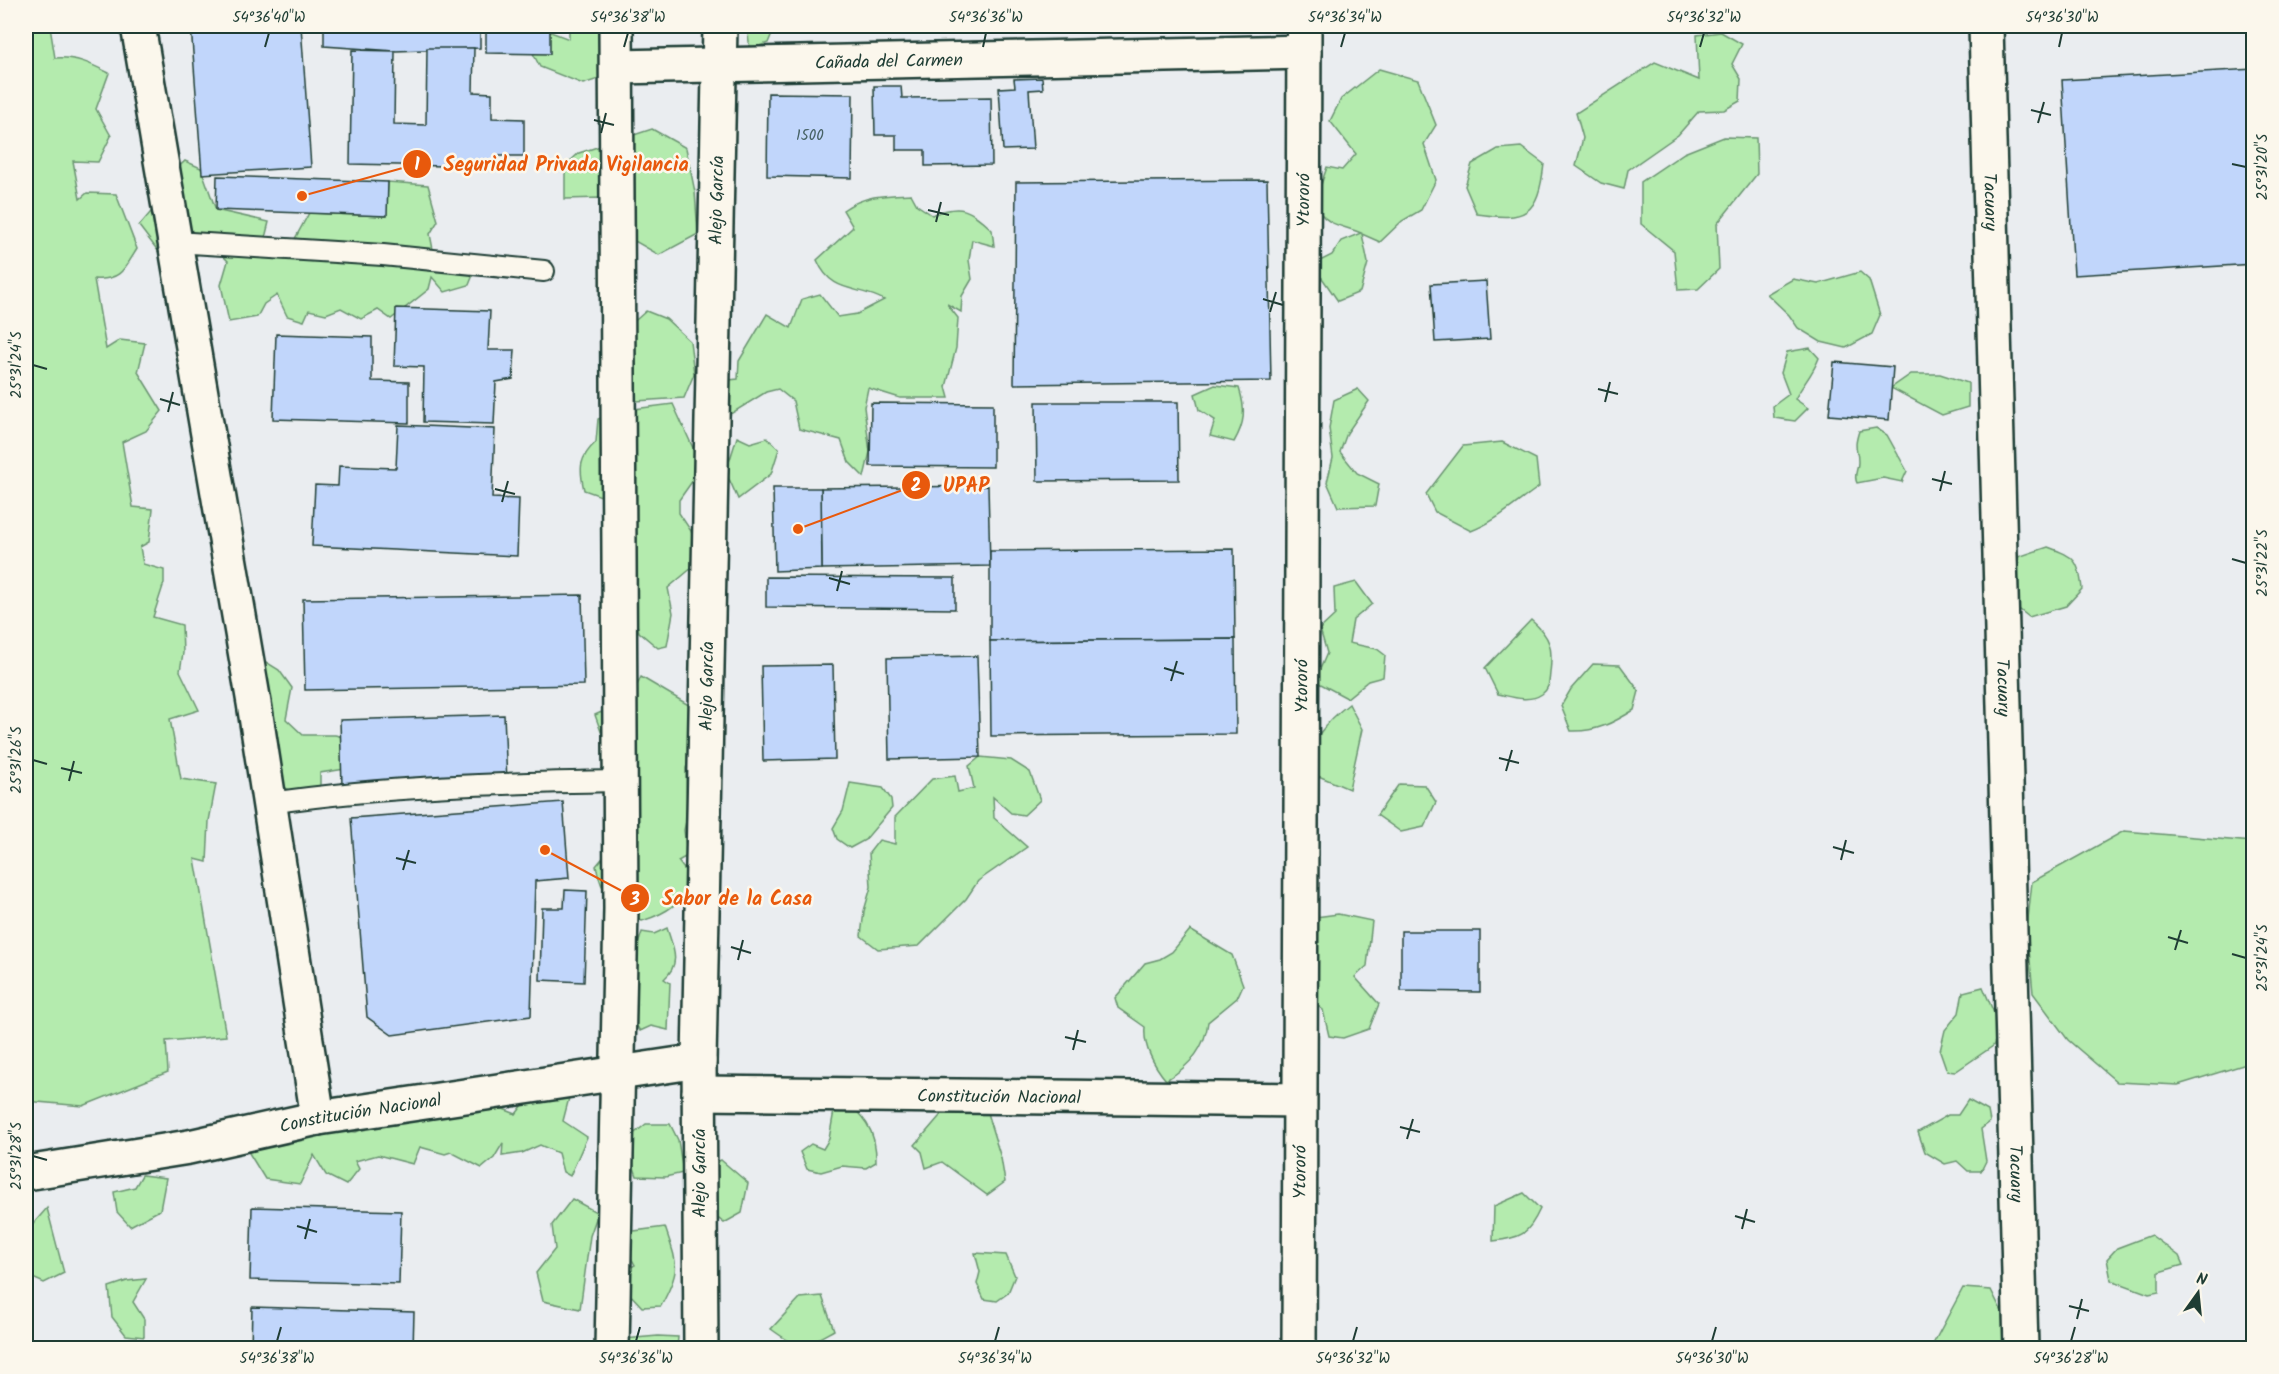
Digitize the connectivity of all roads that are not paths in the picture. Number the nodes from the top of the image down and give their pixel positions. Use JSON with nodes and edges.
{"nodes":[{"id":1,"x":138,"y":26,"type":"edge"},
{"id":2,"x":616,"y":26,"type":"edge"},
{"id":3,"x":720,"y":26,"type":"edge"},
{"id":4,"x":1986,"y":26,"type":"edge"},
{"id":5,"x":1304,"y":39,"type":"edge"},
{"id":6,"x":720,"y":64,"type":"junction"},
{"id":7,"x":616,"y":66,"type":"junction"},
{"id":8,"x":175,"y":242,"type":"junction"},
{"id":9,"x":544,"y":271,"type":"dead end"},
{"id":10,"x":621,"y":781,"type":"junction"},
{"id":11,"x":270,"y":803,"type":"junction"},
{"id":12,"x":699,"y":1060,"type":"junction"},
{"id":13,"x":617,"y":1071,"type":"junction"},
{"id":14,"x":699,"y":1093,"type":"junction"},
{"id":15,"x":1299,"y":1100,"type":"junction"},
{"id":16,"x":318,"y":1118,"type":"junction"},
{"id":17,"x":26,"y":1173,"type":"edge"},
{"id":18,"x":612,"y":1348,"type":"edge"},
{"id":19,"x":701,"y":1348,"type":"edge"},
{"id":20,"x":1299,"y":1348,"type":"edge"},
{"id":21,"x":2021,"y":1348,"type":"edge"}],
"edges":[{"from":1,"to":8,"type":"street"},
{"from":2,"to":7,"type":"street"},
{"from":3,"to":6,"type":"street","name":"Alejo García"},
{"from":4,"to":21,"type":"street","name":"Tacuary"},
{"from":5,"to":6,"type":"street","name":"Cañada del Carmen"},
{"from":5,"to":15,"type":"street","name":"Ytororó"},
{"from":6,"to":7,"type":"street","name":"Cañada del Carmen"},
{"from":6,"to":12,"type":"street","name":"Alejo García"},
{"from":7,"to":10,"type":"street"},
{"from":8,"to":9,"type":"lane"},
{"from":8,"to":11,"type":"street"},
{"from":10,"to":11,"type":"lane"},
{"from":10,"to":13,"type":"street"},
{"from":11,"to":16,"type":"street"},
{"from":12,"to":13,"type":"street","name":"Constitución Nacional"},
{"from":12,"to":14,"type":"street","name":"Alejo García"},
{"from":13,"to":16,"type":"street","name":"Constitución Nacional"},
{"from":13,"to":18,"type":"street"},
{"from":14,"to":15,"type":"street","name":"Constitución Nacional"},
{"from":14,"to":19,"type":"street","name":"Alejo García"},
{"from":15,"to":20,"type":"street","name":"Ytororó"},
{"from":16,"to":17,"type":"street","name":"Constitución Nacional"}]}
